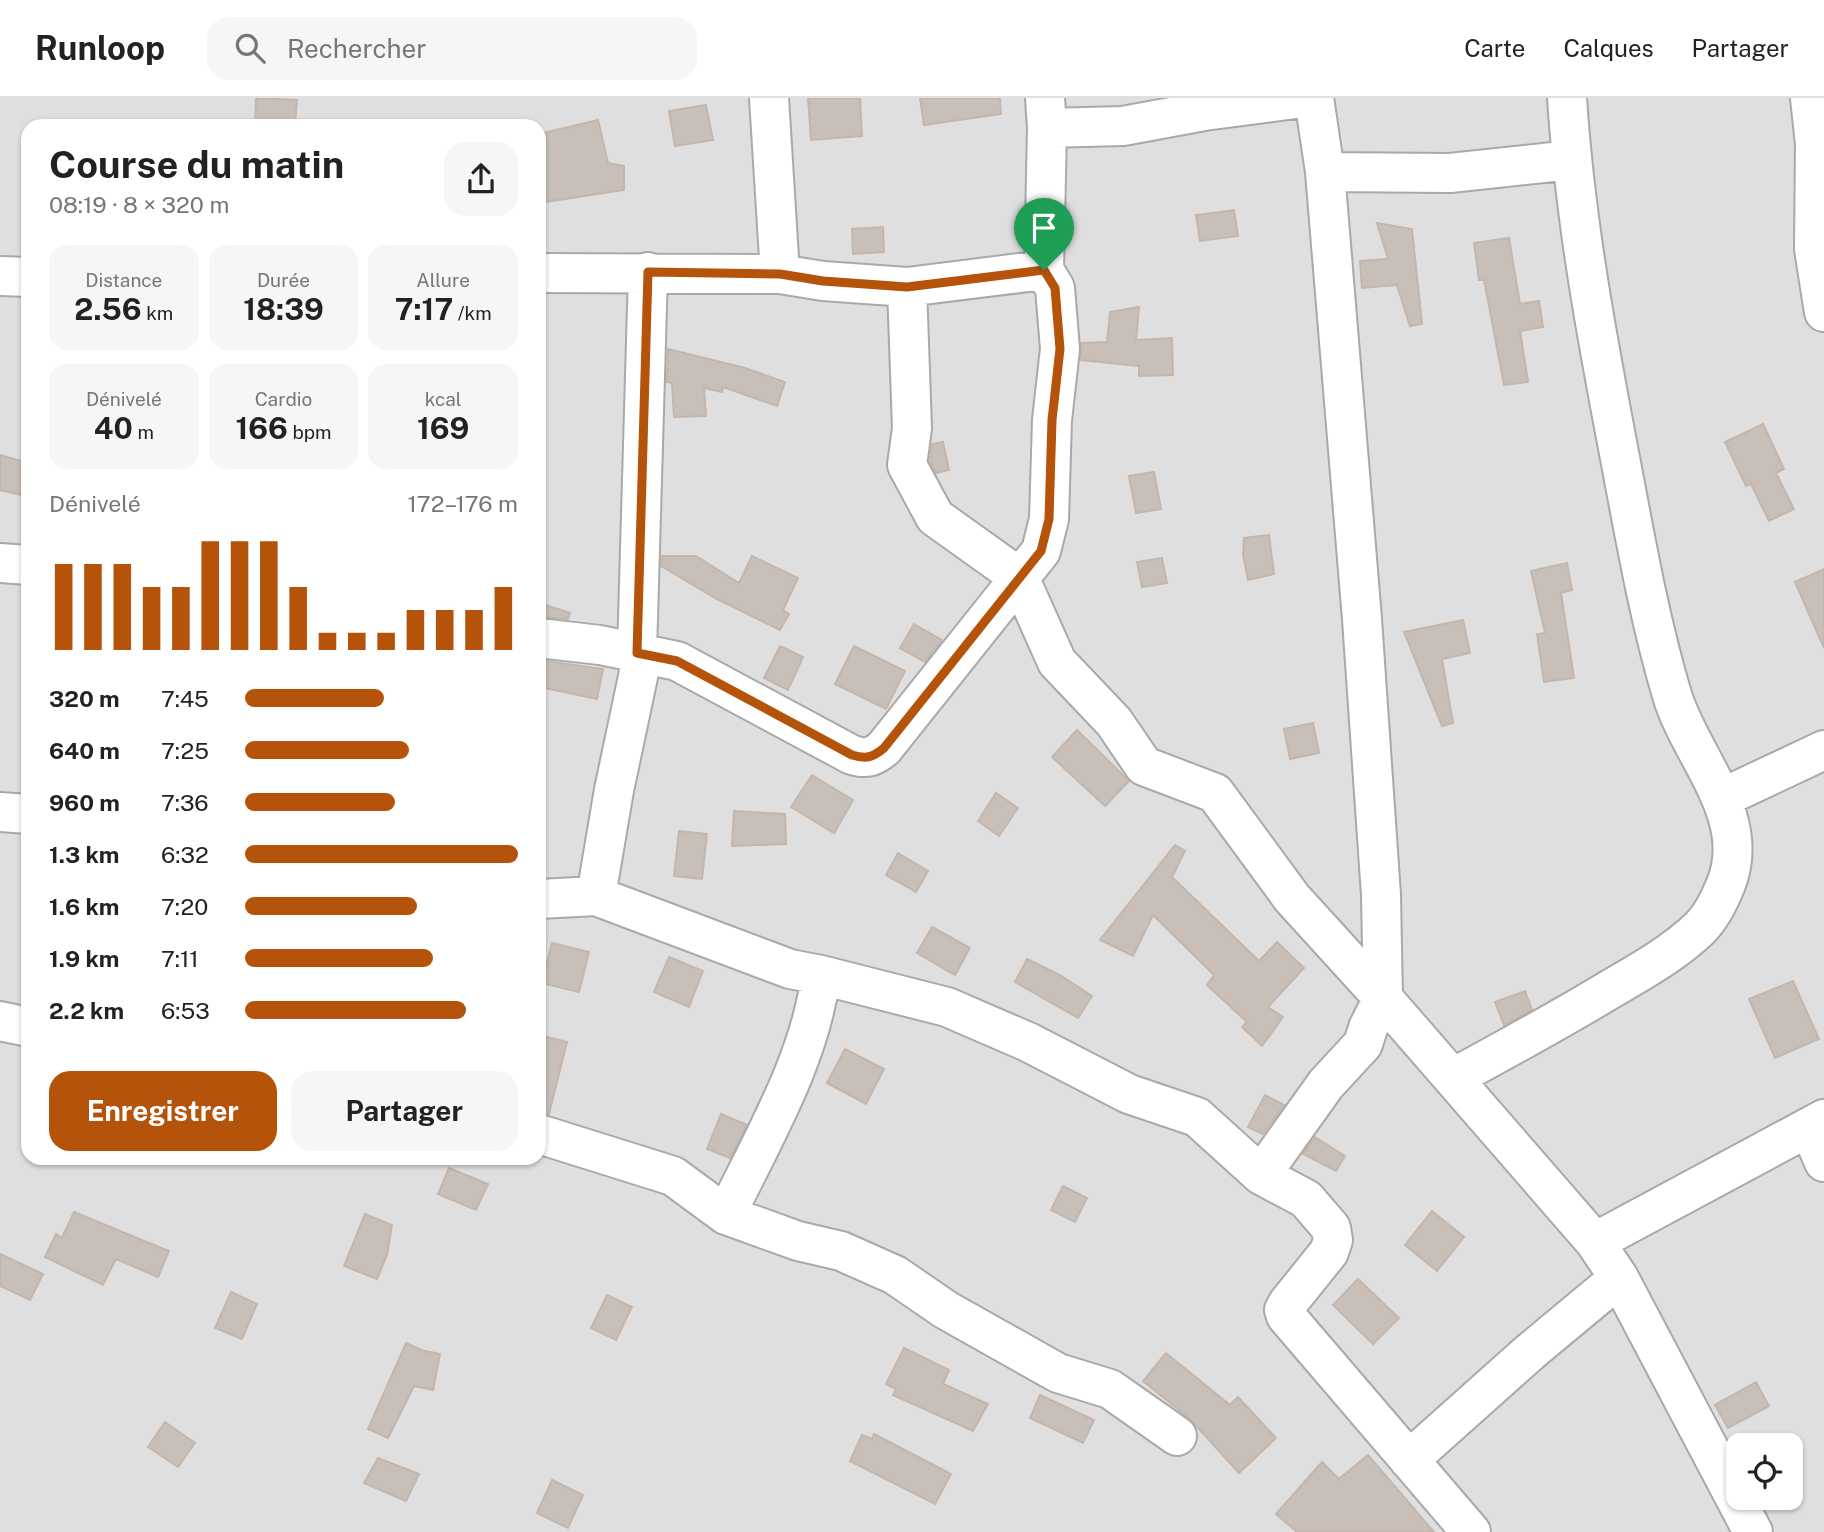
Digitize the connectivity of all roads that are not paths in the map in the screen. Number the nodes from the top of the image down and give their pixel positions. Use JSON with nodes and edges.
{"nodes":[{"id":1,"x":769,"y":98,"type":"edge"},
{"id":2,"x":1303,"y":98,"type":"edge"},
{"id":3,"x":1314,"y":98,"type":"edge"},
{"id":4,"x":1567,"y":98,"type":"edge"},
{"id":5,"x":1810,"y":98,"type":"edge"},
{"id":6,"x":1046,"y":113,"type":"edge"},
{"id":7,"x":1571,"y":160,"type":"junction"},
{"id":8,"x":1325,"y":172,"type":"junction"},
{"id":9,"x":1044,"y":270,"type":"junction"},
{"id":10,"x":648,"y":272,"type":"junction"},
{"id":11,"x":546,"y":273,"type":"edge"},
{"id":12,"x":780,"y":274,"type":"junction"},
{"id":13,"x":0,"y":276,"type":"edge"},
{"id":14,"x":21,"y":276,"type":"edge"},
{"id":15,"x":907,"y":287,"type":"junction"},
{"id":16,"x":1824,"y":312,"type":"edge"},
{"id":17,"x":0,"y":563,"type":"edge"},
{"id":18,"x":21,"y":564,"type":"edge"},
{"id":19,"x":1019,"y":577,"type":"junction"},
{"id":20,"x":546,"y":639,"type":"edge"},
{"id":21,"x":637,"y":653,"type":"junction"},
{"id":22,"x":1824,"y":751,"type":"edge"},
{"id":23,"x":1722,"y":798,"type":"junction"},
{"id":24,"x":0,"y":812,"type":"edge"},
{"id":25,"x":21,"y":814,"type":"edge"},
{"id":26,"x":596,"y":896,"type":"junction"},
{"id":27,"x":546,"y":899,"type":"edge"},
{"id":28,"x":821,"y":975,"type":"junction"},
{"id":29,"x":1383,"y":998,"type":"junction"},
{"id":30,"x":0,"y":1021,"type":"edge"},
{"id":31,"x":21,"y":1026,"type":"edge"},
{"id":32,"x":1453,"y":1078,"type":"junction"},
{"id":33,"x":1817,"y":1123,"type":"edge"},
{"id":34,"x":546,"y":1136,"type":"edge"},
{"id":35,"x":1824,"y":1163,"type":"edge"},
{"id":36,"x":1261,"y":1175,"type":"junction"},
{"id":37,"x":726,"y":1215,"type":"junction"},
{"id":38,"x":1595,"y":1242,"type":"junction"},
{"id":39,"x":1619,"y":1278,"type":"junction"},
{"id":40,"x":1177,"y":1436,"type":"dead end"},
{"id":41,"x":1409,"y":1460,"type":"junction"},
{"id":42,"x":1471,"y":1532,"type":"edge"},
{"id":43,"x":1753,"y":1532,"type":"edge"}],
"edges":[{"from":1,"to":12,"type":"street"},
{"from":2,"to":6,"type":"street"},
{"from":3,"to":8,"type":"street"},
{"from":4,"to":7,"type":"street"},
{"from":5,"to":16,"type":"street"},
{"from":6,"to":9,"type":"street"},
{"from":7,"to":8,"type":"street"},
{"from":7,"to":23,"type":"street"},
{"from":8,"to":29,"type":"street"},
{"from":9,"to":15,"type":"street"},
{"from":9,"to":19,"type":"street"},
{"from":10,"to":11,"type":"street"},
{"from":10,"to":12,"type":"street"},
{"from":10,"to":21,"type":"street"},
{"from":12,"to":15,"type":"street"},
{"from":13,"to":14,"type":"street"},
{"from":15,"to":19,"type":"street"},
{"from":17,"to":18,"type":"street"},
{"from":19,"to":21,"type":"street"},
{"from":19,"to":29,"type":"street"},
{"from":20,"to":21,"type":"street"},
{"from":21,"to":26,"type":"street"},
{"from":22,"to":23,"type":"street"},
{"from":23,"to":32,"type":"street"},
{"from":24,"to":25,"type":"street"},
{"from":26,"to":27,"type":"street"},
{"from":26,"to":28,"type":"street"},
{"from":28,"to":36,"type":"street"},
{"from":28,"to":37,"type":"street"},
{"from":29,"to":32,"type":"street"},
{"from":29,"to":36,"type":"street"},
{"from":30,"to":31,"type":"street"},
{"from":32,"to":38,"type":"street"},
{"from":33,"to":35,"type":"street"},
{"from":33,"to":38,"type":"street"},
{"from":34,"to":37,"type":"street"},
{"from":36,"to":41,"type":"street"},
{"from":37,"to":40,"type":"street"},
{"from":38,"to":39,"type":"street"},
{"from":39,"to":41,"type":"street"},
{"from":39,"to":43,"type":"street"},
{"from":41,"to":42,"type":"street"}]}
